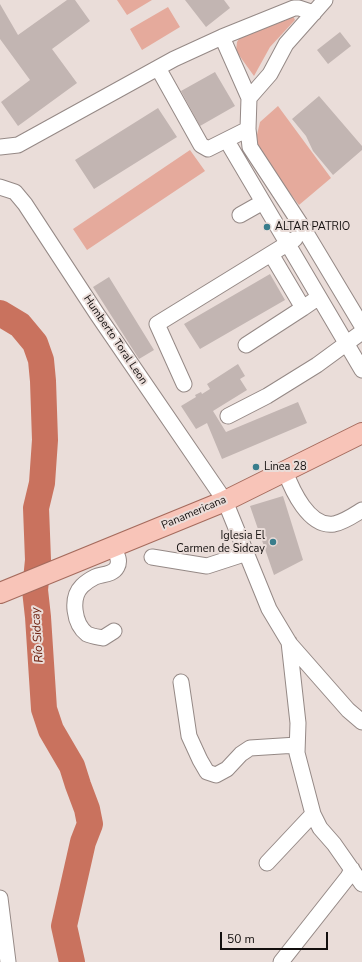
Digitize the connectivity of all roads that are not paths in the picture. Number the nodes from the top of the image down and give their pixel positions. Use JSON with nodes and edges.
{"nodes":[{"id":1,"x":325,"y":0,"type":"edge"},
{"id":2,"x":314,"y":13,"type":"junction"},
{"id":3,"x":222,"y":37,"type":"junction"},
{"id":4,"x":158,"y":68,"type":"junction"},
{"id":5,"x":249,"y":98,"type":"junction"},
{"id":6,"x":248,"y":129,"type":"junction"},
{"id":7,"x":227,"y":141,"type":"junction"},
{"id":8,"x":0,"y":147,"type":"edge"},
{"id":9,"x":0,"y":187,"type":"edge"},
{"id":10,"x":263,"y":202,"type":"junction"},
{"id":11,"x":240,"y":215,"type":"dead end"},
{"id":12,"x":305,"y":231,"type":"junction"},
{"id":13,"x":288,"y":244,"type":"junction"},
{"id":14,"x":271,"y":254,"type":"junction"},
{"id":15,"x":319,"y":297,"type":"junction"},
{"id":16,"x":303,"y":308,"type":"junction"},
{"id":17,"x":362,"y":326,"type":"edge"},
{"id":18,"x":362,"y":332,"type":"edge"},
{"id":19,"x":346,"y":343,"type":"junction"},
{"id":20,"x":246,"y":345,"type":"dead end"},
{"id":21,"x":362,"y":370,"type":"edge"},
{"id":22,"x":184,"y":384,"type":"dead end"},
{"id":23,"x":228,"y":416,"type":"dead end"},
{"id":24,"x":362,"y":433,"type":"edge"},
{"id":25,"x":284,"y":471,"type":"junction"},
{"id":26,"x":225,"y":500,"type":"junction"},
{"id":27,"x":362,"y":510,"type":"edge"},
{"id":28,"x":113,"y":547,"type":"junction"},
{"id":29,"x":247,"y":553,"type":"junction"},
{"id":30,"x":152,"y":557,"type":"dead end"},
{"id":31,"x":0,"y":593,"type":"edge"},
{"id":32,"x":114,"y":631,"type":"dead end"},
{"id":33,"x":289,"y":642,"type":"junction"},
{"id":34,"x":180,"y":682,"type":"dead end"},
{"id":35,"x":362,"y":722,"type":"edge"},
{"id":36,"x":297,"y":745,"type":"junction"},
{"id":37,"x":313,"y":814,"type":"junction"},
{"id":38,"x":267,"y":863,"type":"dead end"},
{"id":39,"x":352,"y":869,"type":"junction"},
{"id":40,"x":362,"y":884,"type":"edge"},
{"id":41,"x":0,"y":898,"type":"edge"},
{"id":42,"x":8,"y":962,"type":"edge"},
{"id":43,"x":281,"y":962,"type":"edge"}],
"edges":[{"from":1,"to":2,"type":"street"},
{"from":2,"to":3,"type":"street"},
{"from":2,"to":5,"type":"street"},
{"from":3,"to":4,"type":"street"},
{"from":3,"to":5,"type":"street"},
{"from":4,"to":7,"type":"street"},
{"from":4,"to":8,"type":"street"},
{"from":5,"to":6,"type":"street"},
{"from":6,"to":7,"type":"street"},
{"from":6,"to":12,"type":"street"},
{"from":7,"to":10,"type":"street"},
{"from":9,"to":26,"type":"street","name":"Humberto Toral Leon"},
{"from":10,"to":11,"type":"street"},
{"from":10,"to":13,"type":"street"},
{"from":12,"to":13,"type":"street"},
{"from":12,"to":17,"type":"street"},
{"from":13,"to":14,"type":"street"},
{"from":13,"to":15,"type":"street"},
{"from":14,"to":16,"type":"street"},
{"from":14,"to":22,"type":"street"},
{"from":15,"to":16,"type":"street"},
{"from":15,"to":19,"type":"street"},
{"from":16,"to":20,"type":"street"},
{"from":18,"to":19,"type":"street"},
{"from":19,"to":21,"type":"street"},
{"from":19,"to":23,"type":"street"},
{"from":24,"to":25,"type":"main road","name":"Panamericana"},
{"from":25,"to":26,"type":"main road","name":"Panamericana"},
{"from":25,"to":27,"type":"street"},
{"from":26,"to":28,"type":"main road","name":"Panamericana"},
{"from":26,"to":29,"type":"street","name":"Humberto Toral Leon"},
{"from":28,"to":31,"type":"main road","name":"Panamericana"},
{"from":28,"to":32,"type":"street"},
{"from":29,"to":30,"type":"street"},
{"from":29,"to":33,"type":"street","name":"Humberto Toral Leon"},
{"from":33,"to":35,"type":"street"},
{"from":33,"to":36,"type":"street"},
{"from":34,"to":36,"type":"street"},
{"from":36,"to":37,"type":"street"},
{"from":37,"to":38,"type":"street"},
{"from":37,"to":39,"type":"street"},
{"from":39,"to":40,"type":"street"},
{"from":39,"to":43,"type":"street"},
{"from":41,"to":42,"type":"street"}]}
